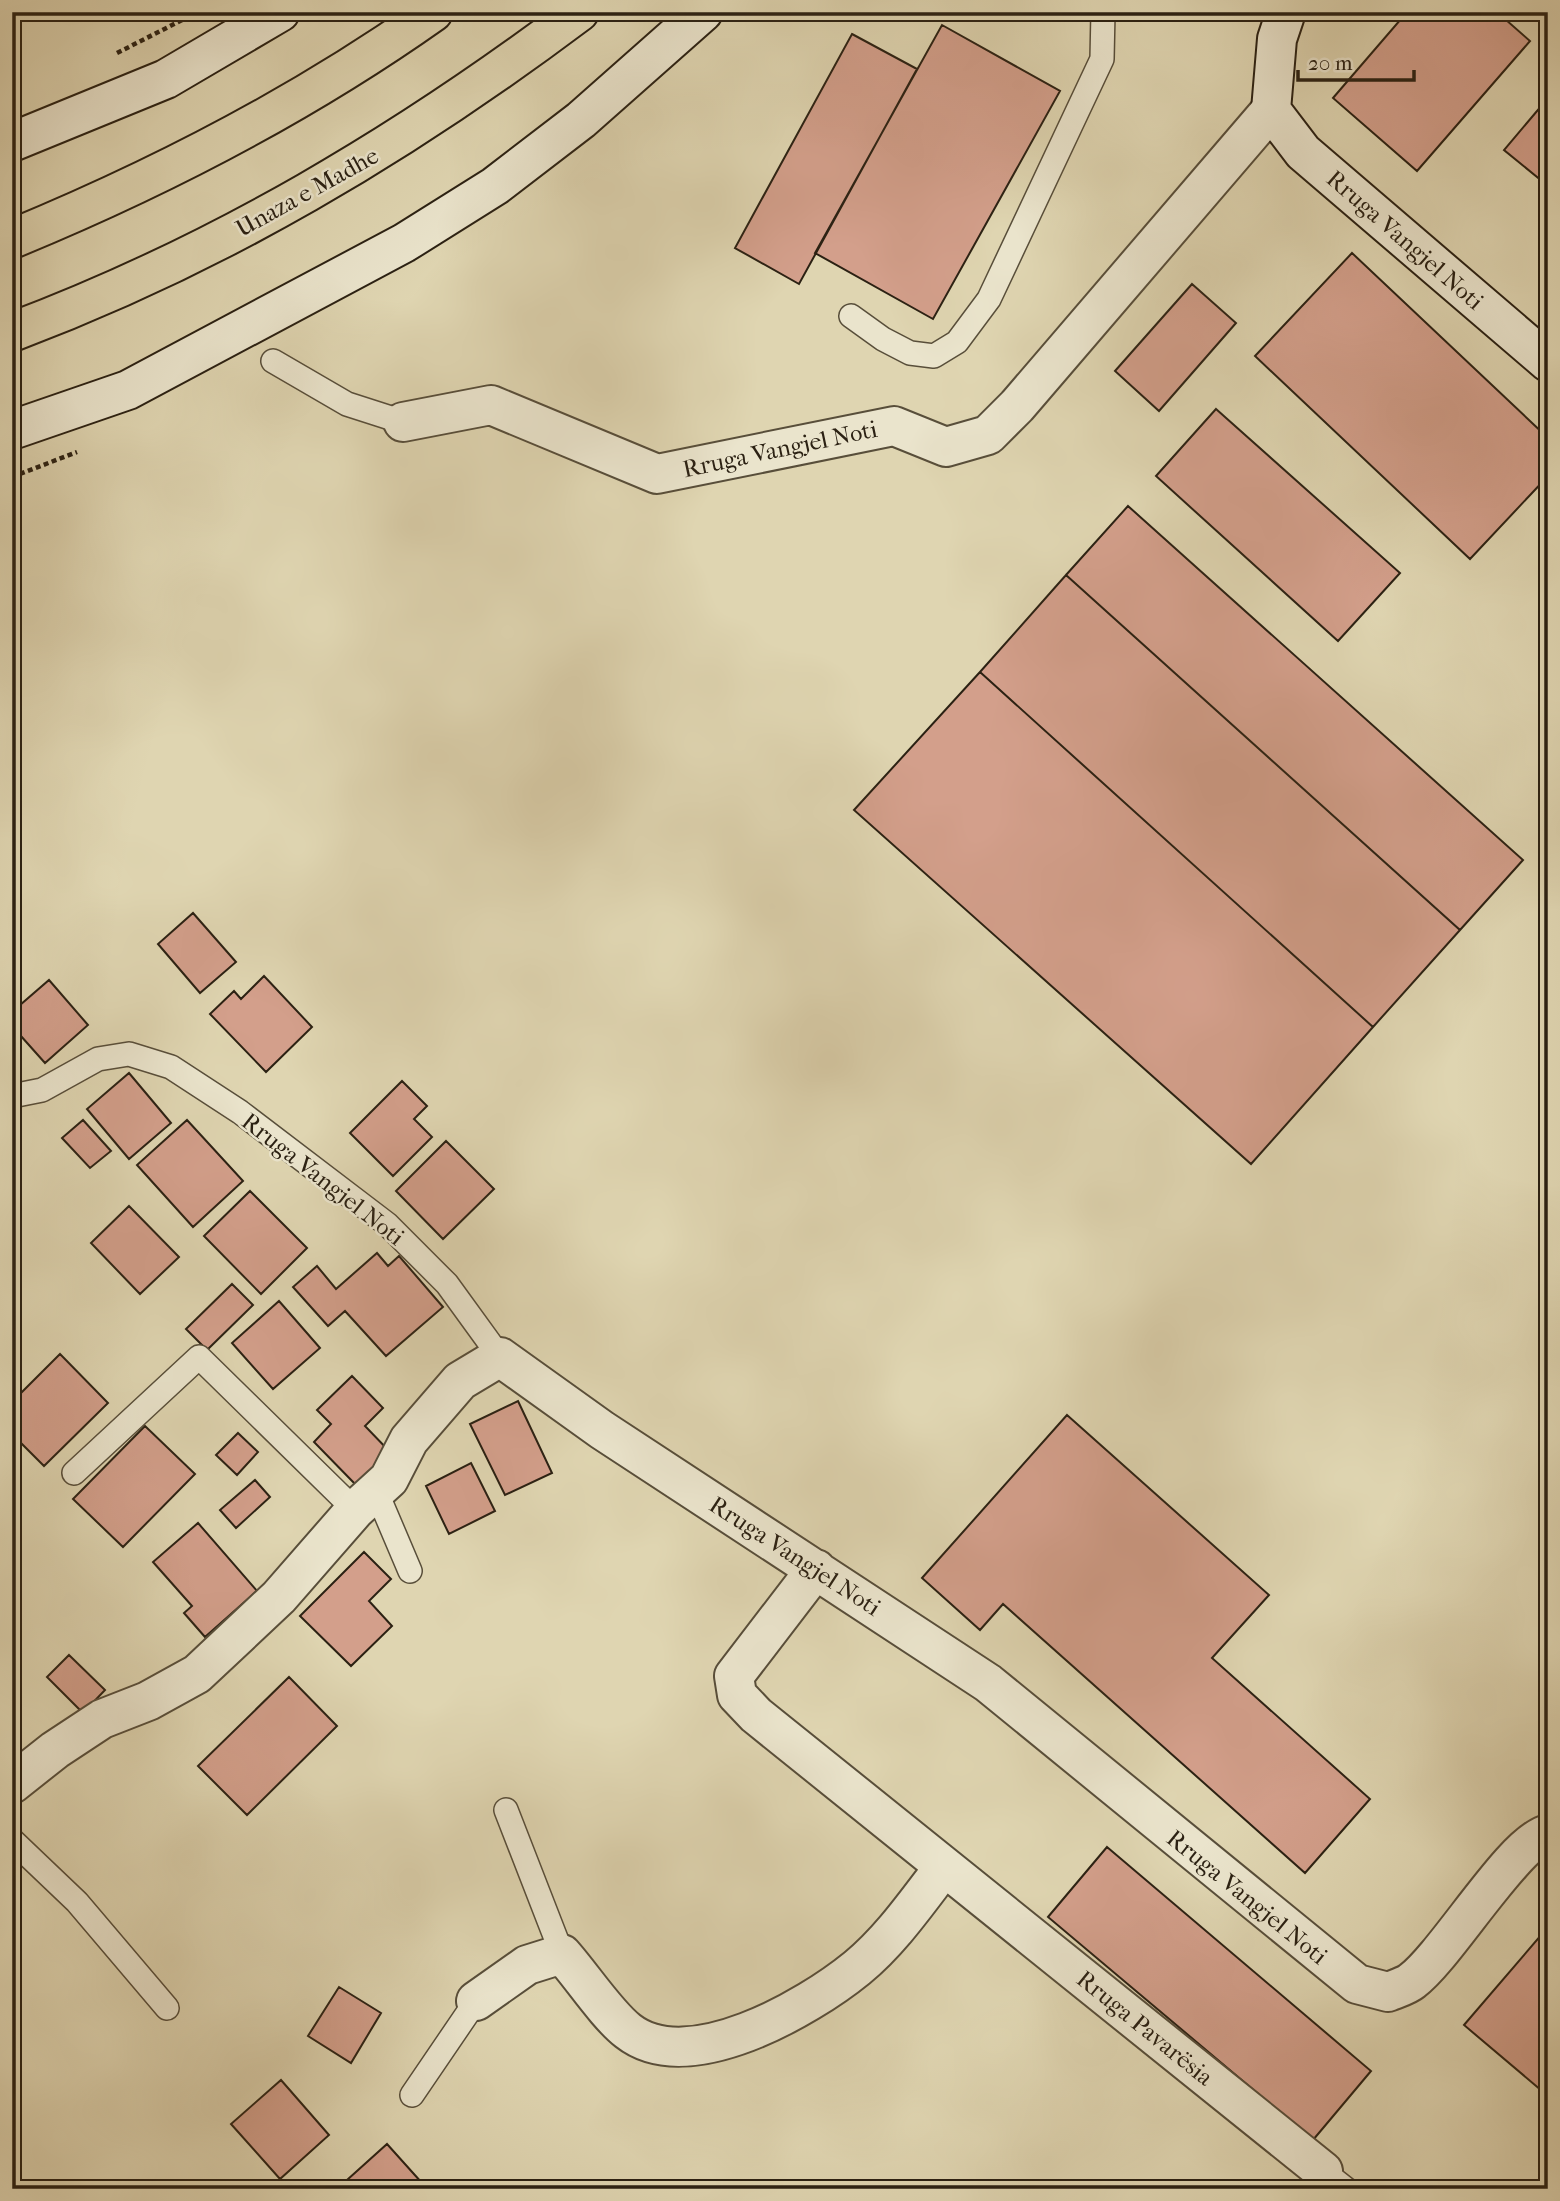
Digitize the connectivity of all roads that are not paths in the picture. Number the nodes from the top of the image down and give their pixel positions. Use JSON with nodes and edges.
{"nodes":[{"id":1,"x":280,"y":12,"type":"edge"},
{"id":2,"x":433,"y":12,"type":"edge"},
{"id":3,"x":579,"y":12,"type":"edge"},
{"id":4,"x":703,"y":12,"type":"edge"},
{"id":5,"x":1103,"y":12,"type":"edge"},
{"id":6,"x":1286,"y":12,"type":"edge"},
{"id":7,"x":1271,"y":110,"type":"junction"},
{"id":8,"x":12,"y":142,"type":"edge"},
{"id":9,"x":12,"y":239,"type":"edge"},
{"id":10,"x":851,"y":316,"type":"dead end"},
{"id":11,"x":12,"y":332,"type":"edge"},
{"id":12,"x":273,"y":360,"type":"dead end"},
{"id":13,"x":1548,"y":362,"type":"edge"},
{"id":14,"x":403,"y":422,"type":"joint"},
{"id":15,"x":12,"y":430,"type":"edge"},
{"id":16,"x":12,"y":1096,"type":"edge"},
{"id":17,"x":500,"y":1357,"type":"junction"},
{"id":18,"x":74,"y":1474,"type":"dead end"},
{"id":19,"x":365,"y":1501,"type":"junction"},
{"id":20,"x":816,"y":1569,"type":"junction"},
{"id":21,"x":410,"y":1571,"type":"dead end"},
{"id":22,"x":12,"y":1784,"type":"edge"},
{"id":23,"x":506,"y":1810,"type":"dead end"},
{"id":24,"x":1548,"y":1834,"type":"edge"},
{"id":25,"x":12,"y":1840,"type":"edge"},
{"id":26,"x":944,"y":1867,"type":"junction"},
{"id":27,"x":562,"y":1954,"type":"junction"},
{"id":28,"x":476,"y":2001,"type":"joint"},
{"id":29,"x":167,"y":2008,"type":"dead end"},
{"id":30,"x":412,"y":2095,"type":"dead end"},
{"id":31,"x":1335,"y":2180,"type":"edge"}],
"edges":[{"from":1,"to":8,"type":"street"},
{"from":2,"to":9,"type":"highway"},
{"from":3,"to":11,"type":"highway","name":"Unaza e Madhe"},
{"from":4,"to":15,"type":"street"},
{"from":5,"to":10,"type":"lane"},
{"from":6,"to":7,"type":"street"},
{"from":7,"to":13,"type":"street","name":"Rruga Vangjel Noti"},
{"from":7,"to":14,"type":"street","name":"Rruga Vangjel Noti"},
{"from":12,"to":14,"type":"lane"},
{"from":16,"to":17,"type":"lane","name":"Rruga Vangjel Noti"},
{"from":17,"to":19,"type":"street"},
{"from":17,"to":20,"type":"street","name":"Rruga Vangjel Noti"},
{"from":18,"to":19,"type":"lane"},
{"from":19,"to":21,"type":"lane"},
{"from":19,"to":22,"type":"street"},
{"from":20,"to":24,"type":"street","name":"Rruga Vangjel Noti"},
{"from":20,"to":26,"type":"street","name":"Rruga Pavarësia"},
{"from":23,"to":27,"type":"lane"},
{"from":25,"to":29,"type":"lane"},
{"from":26,"to":27,"type":"street"},
{"from":26,"to":31,"type":"street","name":"Rruga Pavarësia"},
{"from":27,"to":28,"type":"street"},
{"from":28,"to":30,"type":"lane"}]}
